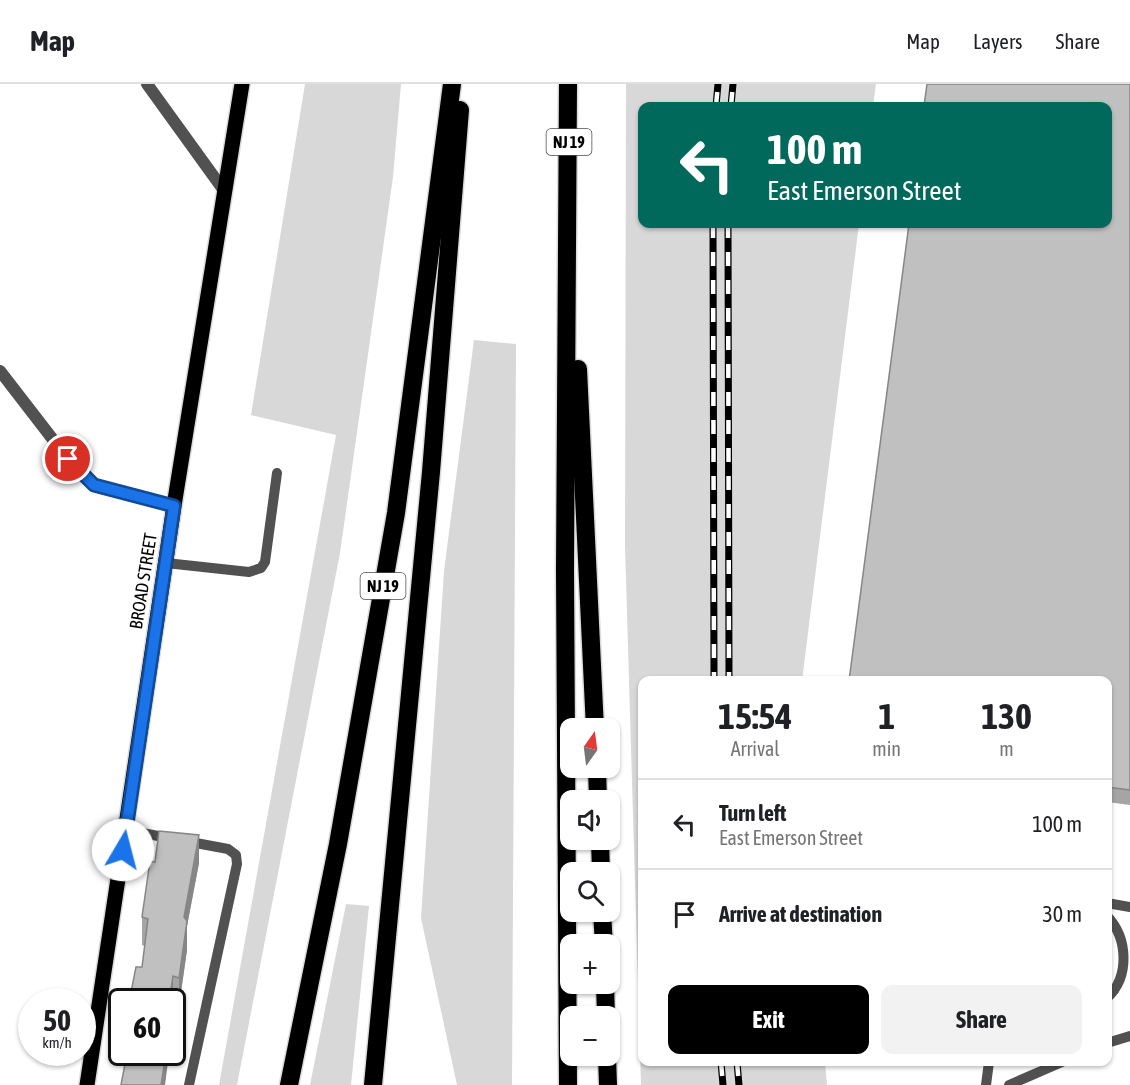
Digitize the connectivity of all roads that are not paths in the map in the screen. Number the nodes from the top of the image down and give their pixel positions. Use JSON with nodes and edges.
{"nodes":[{"id":1,"x":147,"y":84,"type":"edge"},
{"id":2,"x":242,"y":84,"type":"edge"},
{"id":3,"x":452,"y":84,"type":"edge"},
{"id":4,"x":462,"y":84,"type":"edge"},
{"id":5,"x":568,"y":84,"type":"edge"},
{"id":6,"x":225,"y":192,"type":"junction"},
{"id":7,"x":569,"y":200,"type":"junction"},
{"id":8,"x":0,"y":372,"type":"edge"},
{"id":9,"x":277,"y":473,"type":"dead end"},
{"id":10,"x":174,"y":506,"type":"junction"},
{"id":11,"x":166,"y":563,"type":"junction"},
{"id":12,"x":595,"y":718,"type":"edge"},
{"id":13,"x":126,"y":830,"type":"junction"},
{"id":14,"x":1112,"y":904,"type":"edge"},
{"id":15,"x":1130,"y":907,"type":"edge"},
{"id":16,"x":1112,"y":924,"type":"edge"},
{"id":17,"x":1112,"y":990,"type":"edge"},
{"id":18,"x":1130,"y":1036,"type":"edge"},
{"id":19,"x":1112,"y":1041,"type":"edge"},
{"id":20,"x":607,"y":1066,"type":"edge"},
{"id":21,"x":988,"y":1066,"type":"edge"},
{"id":22,"x":1053,"y":1066,"type":"edge"},
{"id":23,"x":87,"y":1085,"type":"edge"},
{"id":24,"x":189,"y":1085,"type":"edge"},
{"id":25,"x":289,"y":1085,"type":"edge"},
{"id":26,"x":373,"y":1085,"type":"edge"},
{"id":27,"x":568,"y":1085,"type":"edge"},
{"id":28,"x":608,"y":1085,"type":"edge"},
{"id":29,"x":986,"y":1085,"type":"edge"},
{"id":30,"x":1009,"y":1085,"type":"edge"}],
"edges":[{"from":1,"to":6,"type":"street"},
{"from":2,"to":6,"type":"main road","name":"BROAD STREET"},
{"from":3,"to":25,"type":"highway","number":"NJ 19"},
{"from":4,"to":26,"type":"highway"},
{"from":5,"to":7,"type":"highway","number":"NJ 19"},
{"from":6,"to":10,"type":"main road","name":"BROAD STREET"},
{"from":7,"to":12,"type":"highway"},
{"from":7,"to":27,"type":"highway","number":"NJ 19"},
{"from":8,"to":10,"type":"street"},
{"from":9,"to":11,"type":"lane"},
{"from":10,"to":11,"type":"main road","name":"BROAD STREET"},
{"from":11,"to":13,"type":"main road","name":"BROAD STREET"},
{"from":13,"to":23,"type":"main road","name":"BROAD STREET"},
{"from":13,"to":24,"type":"lane"},
{"from":14,"to":15,"type":"lane"},
{"from":16,"to":17,"type":"lane"},
{"from":18,"to":19,"type":"lane"},
{"from":20,"to":28,"type":"highway"},
{"from":21,"to":29,"type":"lane"},
{"from":22,"to":30,"type":"lane"}]}
